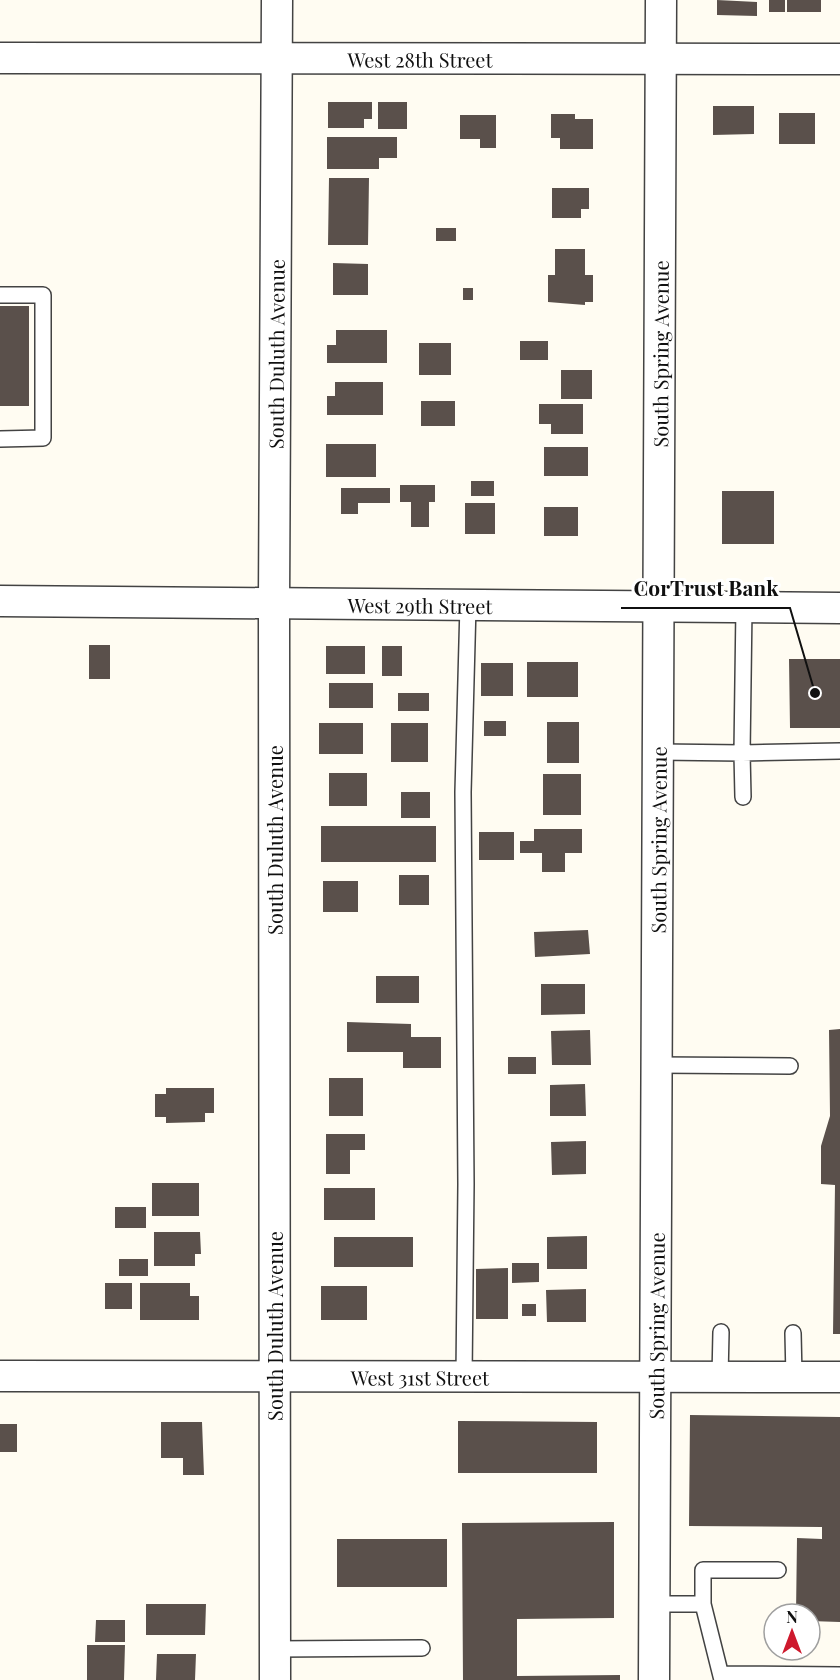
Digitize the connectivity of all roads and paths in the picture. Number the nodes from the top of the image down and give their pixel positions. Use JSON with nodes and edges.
{"nodes":[{"id":1,"x":277,"y":0,"type":"edge"},
{"id":2,"x":661,"y":0,"type":"edge"},
{"id":3,"x":0,"y":58,"type":"edge"},
{"id":4,"x":278,"y":59,"type":"junction"},
{"id":5,"x":661,"y":59,"type":"junction"},
{"id":6,"x":840,"y":59,"type":"edge"},
{"id":7,"x":0,"y":295,"type":"edge"},
{"id":8,"x":0,"y":439,"type":"edge"},
{"id":9,"x":0,"y":601,"type":"edge"},
{"id":10,"x":274,"y":603,"type":"junction"},
{"id":11,"x":468,"y":604,"type":"junction"},
{"id":12,"x":660,"y":606,"type":"junction"},
{"id":13,"x":744,"y":607,"type":"junction"},
{"id":14,"x":840,"y":608,"type":"edge"},
{"id":15,"x":840,"y":751,"type":"edge"},
{"id":16,"x":659,"y":752,"type":"junction"},
{"id":17,"x":742,"y":753,"type":"junction"},
{"id":18,"x":743,"y":797,"type":"dead end"},
{"id":19,"x":656,"y":1065,"type":"junction"},
{"id":20,"x":790,"y":1066,"type":"dead end"},
{"id":21,"x":721,"y":1332,"type":"dead end"},
{"id":22,"x":794,"y":1333,"type":"dead end"},
{"id":23,"x":0,"y":1376,"type":"edge"},
{"id":24,"x":274,"y":1376,"type":"junction"},
{"id":25,"x":464,"y":1377,"type":"junction"},
{"id":26,"x":655,"y":1377,"type":"junction"},
{"id":27,"x":720,"y":1377,"type":"junction"},
{"id":28,"x":794,"y":1377,"type":"junction"},
{"id":29,"x":840,"y":1377,"type":"edge"},
{"id":30,"x":778,"y":1570,"type":"dead end"},
{"id":31,"x":654,"y":1604,"type":"junction"},
{"id":32,"x":703,"y":1604,"type":"junction"},
{"id":33,"x":423,"y":1648,"type":"dead end"},
{"id":34,"x":275,"y":1649,"type":"junction"},
{"id":35,"x":840,"y":1675,"type":"edge"},
{"id":36,"x":722,"y":1677,"type":"edge"},
{"id":37,"x":275,"y":1680,"type":"edge"},
{"id":38,"x":654,"y":1680,"type":"edge"}],
"edges":[{"from":1,"to":4,"type":"street","name":"South Duluth Avenue"},
{"from":2,"to":5,"type":"street","name":"South Spring Avenue"},
{"from":3,"to":4,"type":"street","name":"West 28th Street"},
{"from":4,"to":5,"type":"street","name":"West 28th Street"},
{"from":4,"to":10,"type":"street","name":"South Duluth Avenue"},
{"from":5,"to":6,"type":"street","name":"West 28th Street"},
{"from":5,"to":12,"type":"street","name":"South Spring Avenue"},
{"from":7,"to":8,"type":"lane"},
{"from":9,"to":10,"type":"street","name":"West 29th Street"},
{"from":10,"to":11,"type":"street","name":"West 29th Street"},
{"from":10,"to":24,"type":"street","name":"South Duluth Avenue"},
{"from":11,"to":12,"type":"street","name":"West 29th Street"},
{"from":11,"to":25,"type":"lane"},
{"from":12,"to":13,"type":"street","name":"West 29th Street"},
{"from":12,"to":16,"type":"street","name":"South Spring Avenue"},
{"from":13,"to":14,"type":"street","name":"West 29th Street"},
{"from":13,"to":17,"type":"lane"},
{"from":15,"to":17,"type":"lane"},
{"from":16,"to":17,"type":"lane"},
{"from":16,"to":19,"type":"street","name":"South Spring Avenue"},
{"from":17,"to":18,"type":"lane"},
{"from":19,"to":20,"type":"lane"},
{"from":19,"to":26,"type":"street","name":"South Spring Avenue"},
{"from":21,"to":27,"type":"lane"},
{"from":22,"to":28,"type":"lane"},
{"from":23,"to":24,"type":"street","name":"West 31st Street"},
{"from":24,"to":25,"type":"street","name":"West 31st Street"},
{"from":24,"to":34,"type":"street","name":"South Duluth Avenue"},
{"from":25,"to":26,"type":"street","name":"West 31st Street"},
{"from":26,"to":27,"type":"street","name":"West 31st Street"},
{"from":26,"to":31,"type":"street","name":"South Spring Avenue"},
{"from":27,"to":28,"type":"street","name":"West 31st Street"},
{"from":28,"to":29,"type":"street","name":"West 31st Street"},
{"from":30,"to":32,"type":"lane"},
{"from":31,"to":32,"type":"lane"},
{"from":31,"to":38,"type":"street","name":"South Spring Avenue"},
{"from":32,"to":36,"type":"lane"},
{"from":33,"to":34,"type":"lane"},
{"from":34,"to":37,"type":"street","name":"South Duluth Avenue"},
{"from":35,"to":36,"type":"lane"}]}
